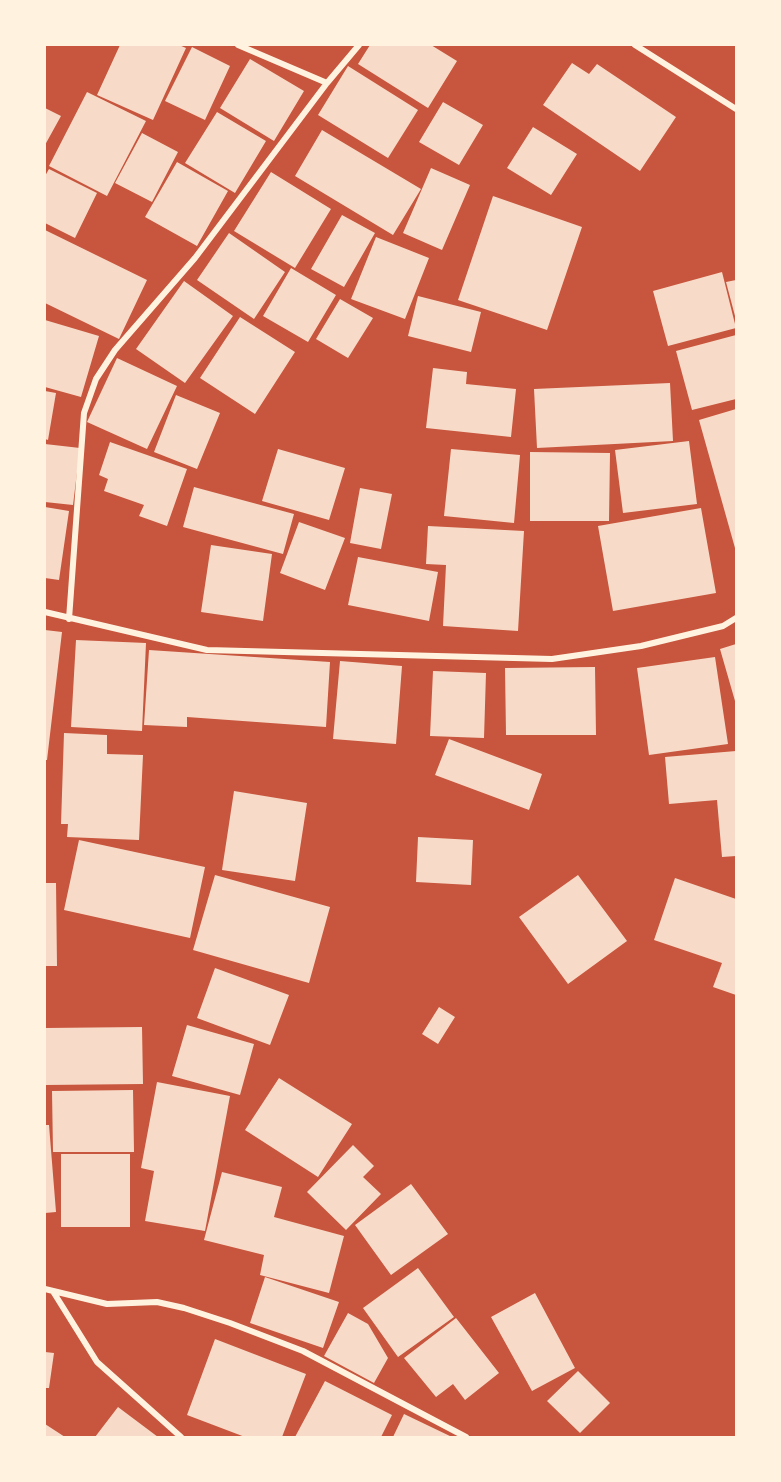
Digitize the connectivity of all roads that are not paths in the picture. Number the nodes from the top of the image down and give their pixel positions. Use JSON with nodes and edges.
{"nodes":[{"id":1,"x":238,"y":45,"type":"edge"},
{"id":2,"x":359,"y":45,"type":"edge"},
{"id":3,"x":635,"y":45,"type":"edge"},
{"id":4,"x":327,"y":83,"type":"junction"},
{"id":5,"x":736,"y":109,"type":"edge"},
{"id":6,"x":45,"y":612,"type":"edge"},
{"id":7,"x":736,"y":618,"type":"edge"},
{"id":8,"x":69,"y":619,"type":"junction"},
{"id":9,"x":45,"y":1289,"type":"edge"},
{"id":10,"x":54,"y":1293,"type":"junction"},
{"id":11,"x":181,"y":1437,"type":"edge"},
{"id":12,"x":466,"y":1437,"type":"edge"}],
"edges":[{"from":1,"to":4,"type":"street"},
{"from":2,"to":4,"type":"street"},
{"from":3,"to":5,"type":"street"},
{"from":4,"to":8,"type":"street"},
{"from":6,"to":8,"type":"street"},
{"from":7,"to":8,"type":"street"},
{"from":9,"to":10,"type":"street"},
{"from":10,"to":11,"type":"street"},
{"from":10,"to":12,"type":"street"}]}
